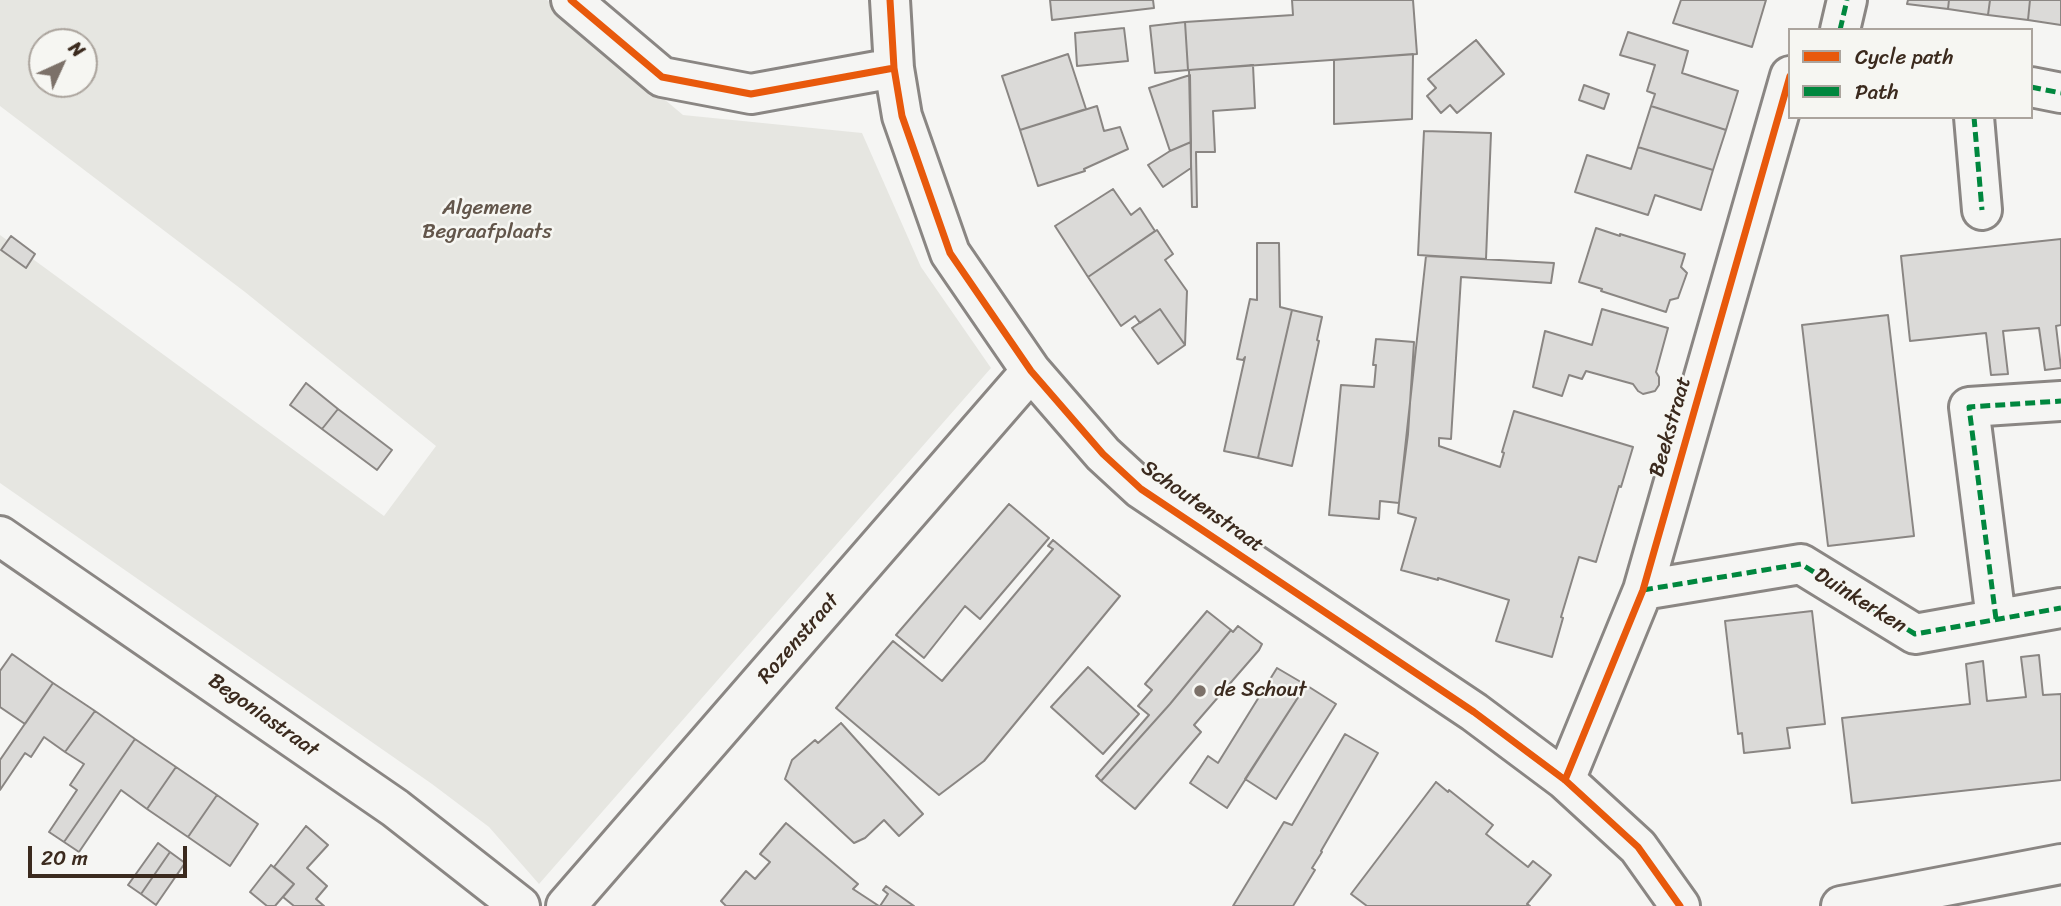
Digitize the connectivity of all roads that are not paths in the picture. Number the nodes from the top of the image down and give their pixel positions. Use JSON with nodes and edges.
{"nodes":[{"id":1,"x":572,"y":0,"type":"edge"},
{"id":2,"x":890,"y":0,"type":"edge"},
{"id":3,"x":1847,"y":0,"type":"edge"},
{"id":4,"x":1840,"y":28,"type":"edge"},
{"id":5,"x":894,"y":68,"type":"junction"},
{"id":6,"x":1788,"y":83,"type":"edge"},
{"id":7,"x":2033,"y":87,"type":"edge"},
{"id":8,"x":2061,"y":93,"type":"edge"},
{"id":9,"x":1974,"y":119,"type":"edge"},
{"id":10,"x":1982,"y":209,"type":"dead end"},
{"id":11,"x":1031,"y":371,"type":"junction"},
{"id":12,"x":2061,"y":401,"type":"edge"},
{"id":13,"x":0,"y":536,"type":"edge"},
{"id":14,"x":1643,"y":590,"type":"junction"},
{"id":15,"x":2061,"y":608,"type":"edge"},
{"id":16,"x":1996,"y":619,"type":"junction"},
{"id":17,"x":1565,"y":780,"type":"junction"},
{"id":18,"x":2061,"y":864,"type":"edge"},
{"id":19,"x":520,"y":906,"type":"edge"},
{"id":20,"x":566,"y":906,"type":"edge"},
{"id":21,"x":1680,"y":906,"type":"edge"},
{"id":22,"x":1841,"y":906,"type":"edge"}],
"edges":[{"from":1,"to":5,"type":"street"},
{"from":2,"to":5,"type":"street","name":"Schoutenstraat"},
{"from":3,"to":4,"type":"street"},
{"from":5,"to":11,"type":"street","name":"Schoutenstraat"},
{"from":6,"to":14,"type":"street","name":"Beekstraat"},
{"from":7,"to":8,"type":"street"},
{"from":9,"to":10,"type":"street"},
{"from":11,"to":17,"type":"street","name":"Schoutenstraat"},
{"from":11,"to":20,"type":"street","name":"Rozenstraat"},
{"from":12,"to":16,"type":"street"},
{"from":13,"to":19,"type":"street","name":"Begoniastraat"},
{"from":14,"to":16,"type":"street","name":"Duinkerken"},
{"from":14,"to":17,"type":"street","name":"Beekstraat"},
{"from":15,"to":16,"type":"street","name":"Duinkerken"},
{"from":17,"to":21,"type":"street","name":"Schoutenstraat"},
{"from":18,"to":22,"type":"street"}]}
